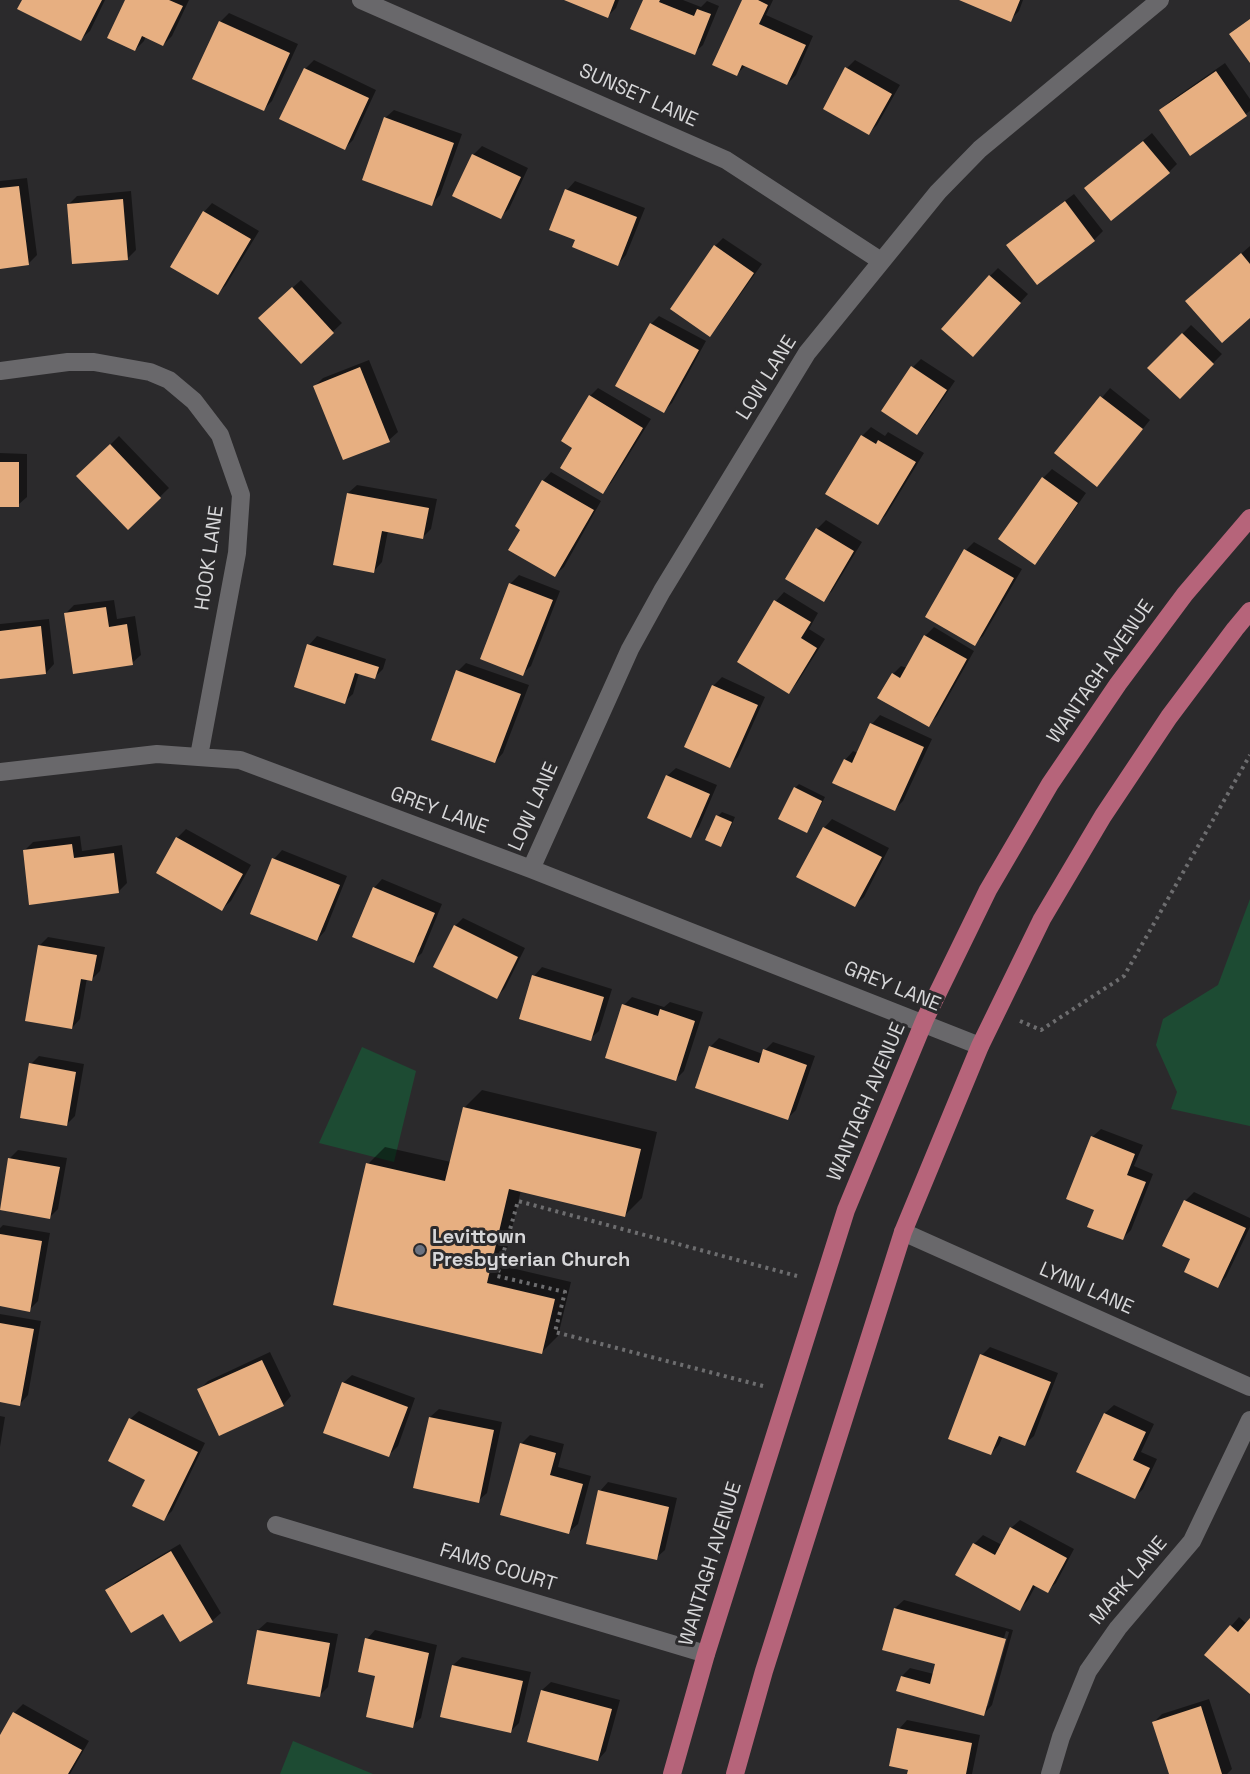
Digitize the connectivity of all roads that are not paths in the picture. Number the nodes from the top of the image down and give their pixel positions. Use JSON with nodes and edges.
{"nodes":[{"id":1,"x":361,"y":0,"type":"edge"},
{"id":2,"x":1160,"y":0,"type":"edge"},
{"id":3,"x":881,"y":261,"type":"junction"},
{"id":4,"x":0,"y":371,"type":"edge"},
{"id":5,"x":1250,"y":518,"type":"edge"},
{"id":6,"x":1250,"y":611,"type":"edge"},
{"id":7,"x":199,"y":756,"type":"junction"},
{"id":8,"x":0,"y":772,"type":"edge"},
{"id":9,"x":531,"y":869,"type":"junction"},
{"id":10,"x":924,"y":1024,"type":"junction"},
{"id":11,"x":980,"y":1046,"type":"junction"},
{"id":12,"x":903,"y":1232,"type":"junction"},
{"id":13,"x":1250,"y":1387,"type":"edge"},
{"id":14,"x":1250,"y":1420,"type":"edge"},
{"id":15,"x":276,"y":1525,"type":"dead end"},
{"id":16,"x":706,"y":1654,"type":"junction"},
{"id":17,"x":672,"y":1774,"type":"edge"},
{"id":18,"x":735,"y":1774,"type":"edge"},
{"id":19,"x":1050,"y":1774,"type":"edge"}],
"edges":[{"from":1,"to":3,"type":"street","name":"SUNSET LANE"},
{"from":2,"to":3,"type":"street","name":"LOW LANE"},
{"from":3,"to":9,"type":"street","name":"LOW LANE"},
{"from":4,"to":7,"type":"street","name":"HOOK LANE"},
{"from":5,"to":10,"type":"main road","name":"WANTAGH AVENUE"},
{"from":6,"to":11,"type":"main road"},
{"from":7,"to":8,"type":"street","name":"GREY LANE"},
{"from":7,"to":9,"type":"street","name":"GREY LANE"},
{"from":9,"to":10,"type":"street","name":"GREY LANE"},
{"from":10,"to":11,"type":"street","name":"GREY LANE"},
{"from":10,"to":16,"type":"main road","name":"WANTAGH AVENUE"},
{"from":11,"to":12,"type":"main road"},
{"from":12,"to":13,"type":"street","name":"LYNN LANE"},
{"from":12,"to":18,"type":"main road"},
{"from":14,"to":19,"type":"street","name":"MARK LANE"},
{"from":15,"to":16,"type":"street","name":"FAMS COURT"},
{"from":16,"to":17,"type":"main road","name":"WANTAGH AVENUE"}]}
